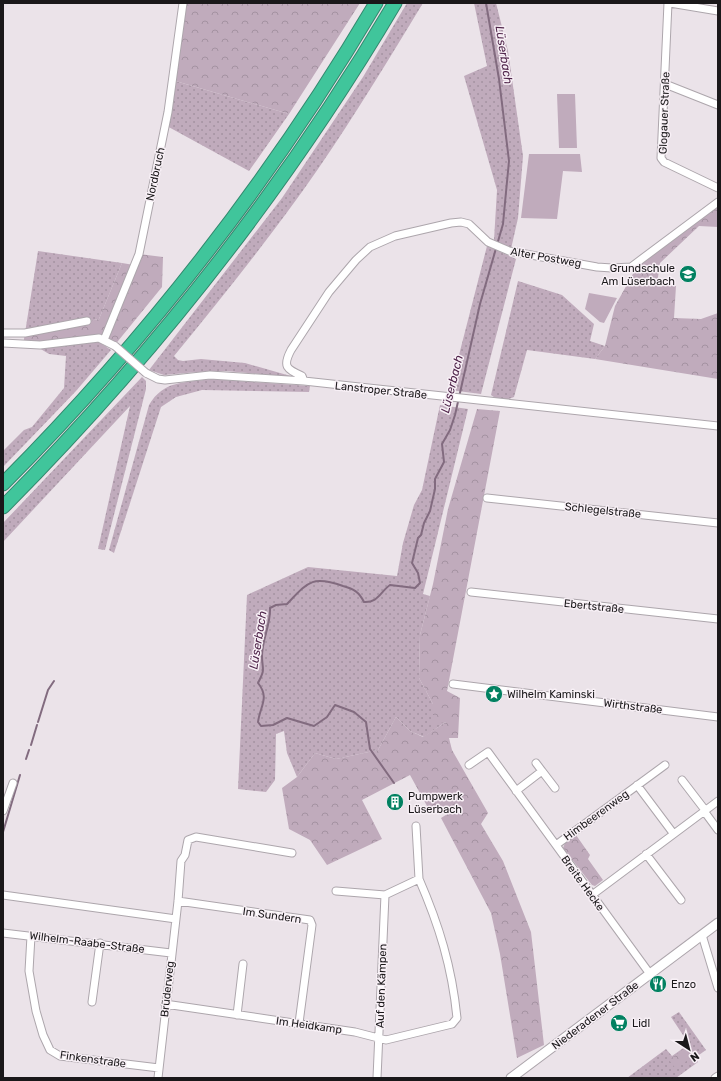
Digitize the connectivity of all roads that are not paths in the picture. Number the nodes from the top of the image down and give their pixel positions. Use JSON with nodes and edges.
{"nodes":[{"id":1,"x":183,"y":3,"type":"edge"},
{"id":2,"x":376,"y":3,"type":"edge"},
{"id":3,"x":395,"y":3,"type":"edge"},
{"id":4,"x":669,"y":3,"type":"edge"},
{"id":5,"x":718,"y":11,"type":"edge"},
{"id":6,"x":664,"y":84,"type":"junction"},
{"id":7,"x":718,"y":105,"type":"edge"},
{"id":8,"x":718,"y":188,"type":"edge"},
{"id":9,"x":718,"y":202,"type":"edge"},
{"id":10,"x":87,"y":321,"type":"dead end"},
{"id":11,"x":3,"y":333,"type":"edge"},
{"id":12,"x":104,"y":340,"type":"junction"},
{"id":13,"x":3,"y":344,"type":"edge"},
{"id":14,"x":304,"y":381,"type":"junction"},
{"id":15,"x":718,"y":426,"type":"edge"},
{"id":16,"x":3,"y":484,"type":"edge"},
{"id":17,"x":487,"y":498,"type":"dead end"},
{"id":18,"x":3,"y":507,"type":"edge"},
{"id":19,"x":718,"y":522,"type":"edge"},
{"id":20,"x":471,"y":592,"type":"dead end"},
{"id":21,"x":718,"y":619,"type":"edge"},
{"id":22,"x":453,"y":684,"type":"dead end"},
{"id":23,"x":718,"y":717,"type":"edge"},
{"id":24,"x":536,"y":763,"type":"dead end"},
{"id":25,"x":470,"y":765,"type":"dead end"},
{"id":26,"x":665,"y":765,"type":"dead end"},
{"id":27,"x":542,"y":771,"type":"junction"},
{"id":28,"x":682,"y":780,"type":"dead end"},
{"id":29,"x":13,"y":783,"type":"dead end"},
{"id":30,"x":637,"y":785,"type":"junction"},
{"id":31,"x":555,"y":788,"type":"dead end"},
{"id":32,"x":516,"y":791,"type":"junction"},
{"id":33,"x":718,"y":801,"type":"edge"},
{"id":34,"x":3,"y":811,"type":"edge"},
{"id":35,"x":705,"y":811,"type":"junction"},
{"id":36,"x":416,"y":826,"type":"dead end"},
{"id":37,"x":718,"y":830,"type":"edge"},
{"id":38,"x":673,"y":833,"type":"junction"},
{"id":39,"x":556,"y":846,"type":"junction"},
{"id":40,"x":292,"y":853,"type":"dead end"},
{"id":41,"x":646,"y":854,"type":"junction"},
{"id":42,"x":419,"y":879,"type":"junction"},
{"id":43,"x":336,"y":891,"type":"dead end"},
{"id":44,"x":3,"y":895,"type":"edge"},
{"id":45,"x":385,"y":895,"type":"junction"},
{"id":46,"x":592,"y":895,"type":"junction"},
{"id":47,"x":681,"y":900,"type":"dead end"},
{"id":48,"x":178,"y":901,"type":"junction"},
{"id":49,"x":176,"y":919,"type":"junction"},
{"id":50,"x":718,"y":924,"type":"edge"},
{"id":51,"x":3,"y":932,"type":"edge"},
{"id":52,"x":31,"y":936,"type":"junction"},
{"id":53,"x":702,"y":936,"type":"junction"},
{"id":54,"x":100,"y":943,"type":"junction"},
{"id":55,"x":171,"y":953,"type":"junction"},
{"id":56,"x":243,"y":964,"type":"dead end"},
{"id":57,"x":650,"y":974,"type":"junction"},
{"id":58,"x":718,"y":988,"type":"edge"},
{"id":59,"x":92,"y":1002,"type":"dead end"},
{"id":60,"x":166,"y":1004,"type":"junction"},
{"id":61,"x":237,"y":1015,"type":"junction"},
{"id":62,"x":299,"y":1023,"type":"junction"},
{"id":63,"x":379,"y":1040,"type":"junction"},
{"id":64,"x":159,"y":1068,"type":"junction"},
{"id":65,"x":718,"y":1076,"type":"edge"},
{"id":66,"x":158,"y":1078,"type":"edge"},
{"id":67,"x":377,"y":1078,"type":"edge"},
{"id":68,"x":512,"y":1078,"type":"edge"},
{"id":69,"x":715,"y":1078,"type":"edge"}],
"edges":[{"from":1,"to":12,"type":"street","name":"Nordbruch"},
{"from":2,"to":16,"type":"highway"},
{"from":3,"to":18,"type":"highway"},
{"from":4,"to":5,"type":"street"},
{"from":4,"to":6,"type":"street","name":"Glogauer Straße"},
{"from":6,"to":7,"type":"street"},
{"from":6,"to":8,"type":"street","name":"Glogauer Straße"},
{"from":9,"to":14,"type":"street","name":"Alter Postweg"},
{"from":10,"to":11,"type":"street"},
{"from":12,"to":13,"type":"street"},
{"from":12,"to":14,"type":"street","name":"Lanstroper Straße","bridge":true},
{"from":14,"to":15,"type":"street","name":"Lanstroper Straße"},
{"from":17,"to":19,"type":"street","name":"Schlegelstraße"},
{"from":20,"to":21,"type":"street","name":"Ebertstraße"},
{"from":22,"to":23,"type":"street","name":"Wirthstraße"},
{"from":24,"to":27,"type":"street"},
{"from":25,"to":32,"type":"street","name":"Breite Hecke"},
{"from":26,"to":30,"type":"street","name":"Himbeerenweg"},
{"from":27,"to":31,"type":"street"},
{"from":27,"to":32,"type":"street"},
{"from":28,"to":35,"type":"street"},
{"from":29,"to":34,"type":"street"},
{"from":30,"to":38,"type":"street","name":"Himbeerenweg"},
{"from":30,"to":39,"type":"street","name":"Himbeerenweg"},
{"from":32,"to":39,"type":"street","name":"Breite Hecke"},
{"from":33,"to":35,"type":"street"},
{"from":35,"to":37,"type":"street"},
{"from":35,"to":38,"type":"street"},
{"from":36,"to":42,"type":"street"},
{"from":38,"to":41,"type":"street"},
{"from":39,"to":46,"type":"street","name":"Breite Hecke"},
{"from":40,"to":48,"type":"street","name":"Brüderweg"},
{"from":41,"to":46,"type":"street"},
{"from":41,"to":47,"type":"street"},
{"from":42,"to":45,"type":"street"},
{"from":42,"to":63,"type":"street"},
{"from":43,"to":45,"type":"street"},
{"from":44,"to":49,"type":"street"},
{"from":45,"to":63,"type":"street","name":"Auf den Kämpen"},
{"from":46,"to":57,"type":"street","name":"Breite Hecke"},
{"from":48,"to":49,"type":"street","name":"Brüderweg"},
{"from":48,"to":62,"type":"street","name":"Im Sundern"},
{"from":49,"to":55,"type":"street","name":"Brüderweg"},
{"from":50,"to":53,"type":"street","name":"Niederadener Straße"},
{"from":51,"to":52,"type":"street","name":"Wilhelm-Raabe-Straße"},
{"from":52,"to":54,"type":"street","name":"Wilhelm-Raabe-Straße"},
{"from":52,"to":64,"type":"street","name":"Finkenstraße"},
{"from":53,"to":57,"type":"street","name":"Niederadener Straße"},
{"from":53,"to":58,"type":"street"},
{"from":54,"to":55,"type":"street","name":"Wilhelm-Raabe-Straße"},
{"from":54,"to":59,"type":"street"},
{"from":55,"to":60,"type":"street","name":"Brüderweg"},
{"from":56,"to":61,"type":"street"},
{"from":57,"to":68,"type":"street","name":"Niederadener Straße"},
{"from":60,"to":61,"type":"street","name":"Im Heidkamp"},
{"from":60,"to":64,"type":"street","name":"Brüderweg"},
{"from":61,"to":62,"type":"street","name":"Im Heidkamp"},
{"from":62,"to":63,"type":"street","name":"Im Heidkamp"},
{"from":63,"to":67,"type":"street","name":"Auf den Kämpen"},
{"from":64,"to":66,"type":"street","name":"Brüderweg"},
{"from":65,"to":69,"type":"street"}]}
